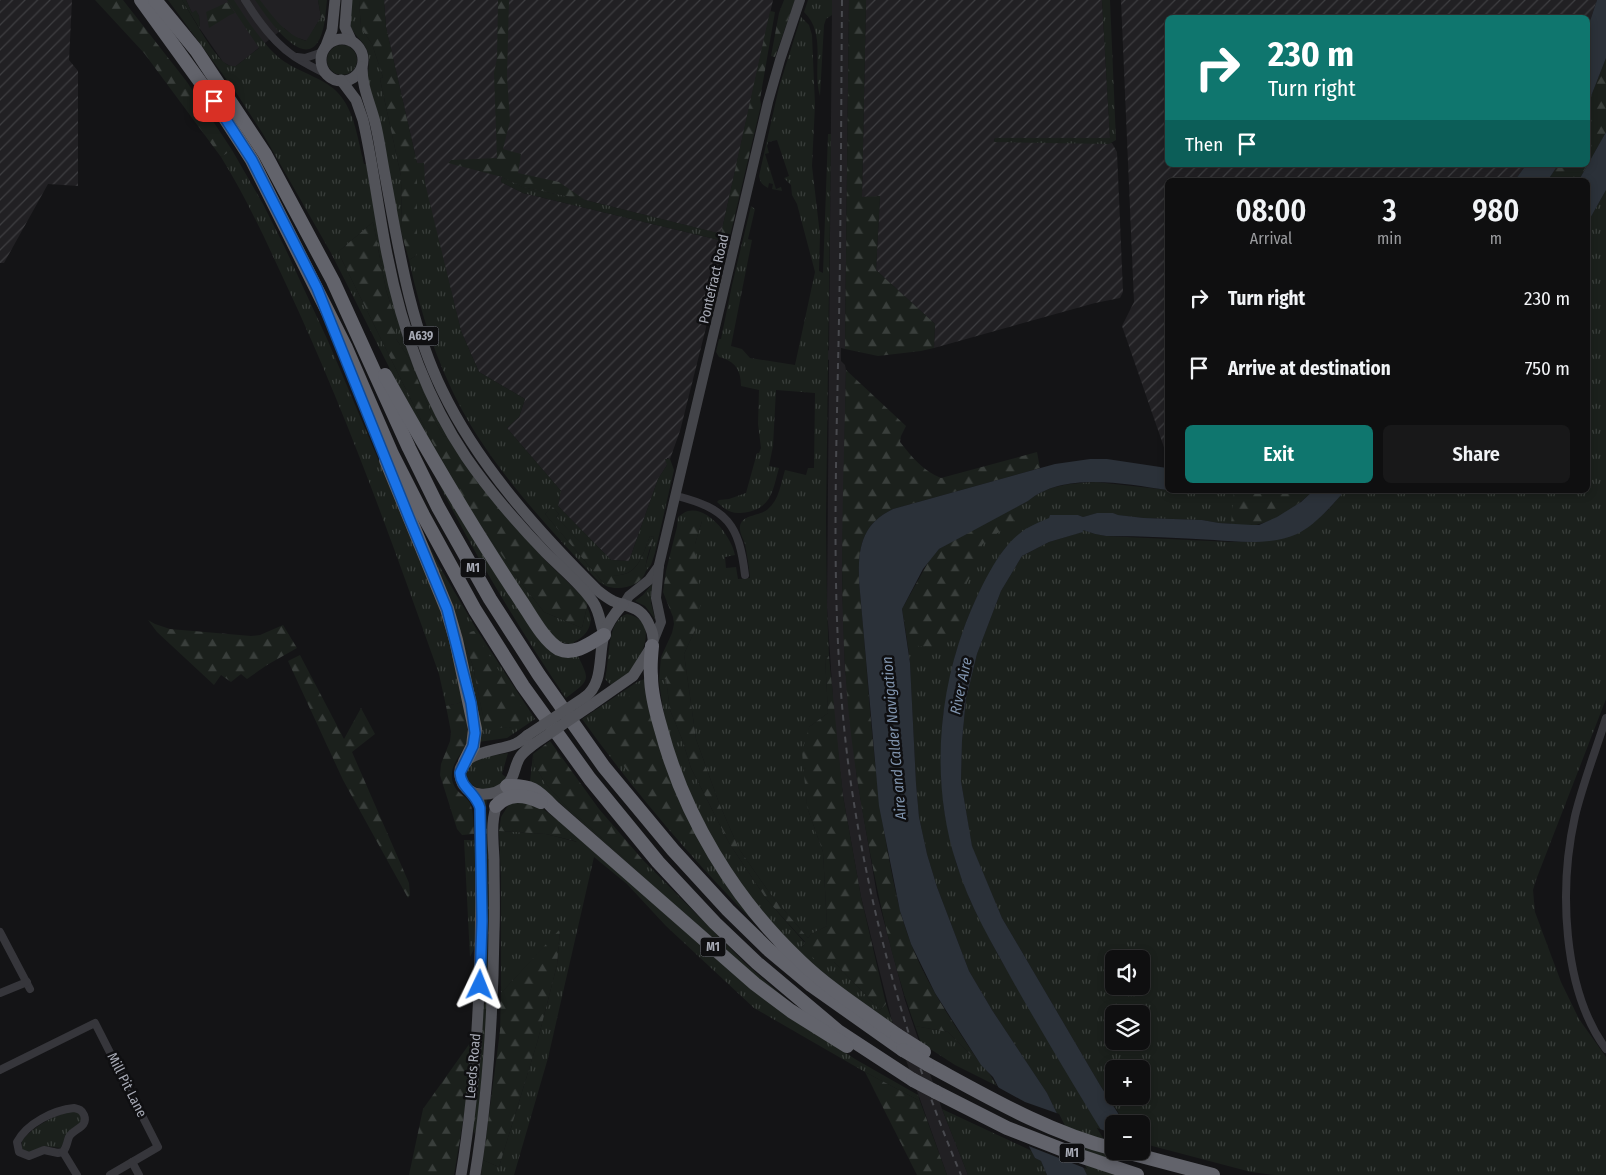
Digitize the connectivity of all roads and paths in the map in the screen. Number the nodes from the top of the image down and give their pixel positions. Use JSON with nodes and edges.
{"nodes":[{"id":1,"x":142,"y":0,"type":"edge"},
{"id":2,"x":156,"y":0,"type":"edge"},
{"id":3,"x":245,"y":0,"type":"edge"},
{"id":4,"x":335,"y":0,"type":"edge"},
{"id":5,"x":347,"y":0,"type":"edge"},
{"id":6,"x":800,"y":0,"type":"edge"},
{"id":7,"x":351,"y":40,"type":"junction"},
{"id":8,"x":325,"y":49,"type":"junction"},
{"id":9,"x":295,"y":57,"type":"junction"},
{"id":10,"x":362,"y":67,"type":"junction"},
{"id":11,"x":335,"y":78,"type":"junction"},
{"id":12,"x":333,"y":281,"type":"junction"},
{"id":13,"x":317,"y":288,"type":"junction"},
{"id":14,"x":676,"y":496,"type":"junction"},
{"id":15,"x":659,"y":565,"type":"junction"},
{"id":16,"x":745,"y":575,"type":"dead end"},
{"id":17,"x":624,"y":604,"type":"junction"},
{"id":18,"x":604,"y":635,"type":"junction"},
{"id":19,"x":652,"y":644,"type":"junction"},
{"id":20,"x":587,"y":702,"type":"junction"},
{"id":21,"x":1606,"y":718,"type":"edge"},
{"id":22,"x":531,"y":740,"type":"junction"},
{"id":23,"x":465,"y":762,"type":"junction"},
{"id":24,"x":506,"y":786,"type":"junction"},
{"id":25,"x":471,"y":791,"type":"junction"},
{"id":26,"x":496,"y":806,"type":"junction"},
{"id":27,"x":553,"y":807,"type":"junction"},
{"id":28,"x":0,"y":932,"type":"edge"},
{"id":29,"x":0,"y":993,"type":"edge"},
{"id":30,"x":1606,"y":1049,"type":"edge"},
{"id":31,"x":925,"y":1058,"type":"junction"},
{"id":32,"x":0,"y":1070,"type":"edge"},
{"id":33,"x":911,"y":1078,"type":"junction"},
{"id":34,"x":481,"y":1140,"type":"junction"},
{"id":35,"x":466,"y":1143,"type":"junction"},
{"id":36,"x":1105,"y":1147,"type":"edge"},
{"id":37,"x":63,"y":1152,"type":"junction"},
{"id":38,"x":1150,"y":1159,"type":"edge"},
{"id":39,"x":132,"y":1162,"type":"junction"},
{"id":40,"x":77,"y":1175,"type":"edge"},
{"id":41,"x":110,"y":1175,"type":"edge"},
{"id":42,"x":139,"y":1175,"type":"edge"},
{"id":43,"x":461,"y":1175,"type":"edge"},
{"id":44,"x":476,"y":1175,"type":"edge"},
{"id":45,"x":1137,"y":1175,"type":"edge"},
{"id":46,"x":1213,"y":1175,"type":"edge"}],
"edges":[{"from":1,"to":13,"type":"highway","number":"M1"},
{"from":2,"to":12,"type":"highway","number":"M1"},
{"from":3,"to":9,"type":"street"},
{"from":4,"to":8,"type":"main road"},
{"from":5,"to":7,"type":"main road"},
{"from":6,"to":14,"type":"main road","name":"Pontefract Road"},
{"from":7,"to":8,"type":"main road"},
{"from":7,"to":10,"type":"main road"},
{"from":8,"to":9,"type":"street"},
{"from":8,"to":11,"type":"main road"},
{"from":9,"to":11,"type":"street"},
{"from":10,"to":11,"type":"main road"},
{"from":10,"to":17,"type":"main road","number":"A639"},
{"from":11,"to":18,"type":"main road","number":"A639"},
{"from":12,"to":18,"type":"highway"},
{"from":12,"to":31,"type":"highway","number":"M1","bridge":true},
{"from":13,"to":23,"type":"highway","number":"M1"},
{"from":13,"to":33,"type":"highway","number":"M1"},
{"from":14,"to":15,"type":"main road","name":"Pontefract Road"},
{"from":14,"to":16,"type":"street"},
{"from":15,"to":17,"type":"main road","name":"Pontefract Road"},
{"from":15,"to":19,"type":"main road","name":"Pontefract Road"},
{"from":17,"to":18,"type":"main road"},
{"from":17,"to":19,"type":"main road"},
{"from":18,"to":20,"type":"main road"},
{"from":19,"to":20,"type":"main road"},
{"from":19,"to":31,"type":"highway","bridge":true},
{"from":20,"to":22,"type":"main road","bridge":true},
{"from":21,"to":30,"type":"street"},
{"from":22,"to":23,"type":"main road"},
{"from":22,"to":24,"type":"main road","name":"Leeds Road"},
{"from":23,"to":25,"type":"main road","name":"Leeds Road"},
{"from":24,"to":25,"type":"main road"},
{"from":24,"to":26,"type":"main road","name":"Leeds Road"},
{"from":24,"to":27,"type":"highway","number":"M1"},
{"from":25,"to":35,"type":"main road","name":"Leeds Road"},
{"from":26,"to":27,"type":"highway","number":"M1"},
{"from":26,"to":34,"type":"main road","name":"Leeds Road"},
{"from":27,"to":33,"type":"highway","number":"M1"},
{"from":28,"to":29,"type":"street"},
{"from":31,"to":36,"type":"highway","number":"M1"},
{"from":32,"to":39,"type":"street","name":"Mill Pit Lane"},
{"from":33,"to":45,"type":"highway","number":"M1","bridge":true},
{"from":34,"to":35,"type":"main road"},
{"from":34,"to":44,"type":"main road","name":"Leeds Road"},
{"from":35,"to":43,"type":"main road","name":"Leeds Road"},
{"from":37,"to":37,"type":"street"},
{"from":37,"to":40,"type":"street"},
{"from":38,"to":46,"type":"highway"},
{"from":39,"to":41,"type":"street"},
{"from":39,"to":42,"type":"street"}]}
